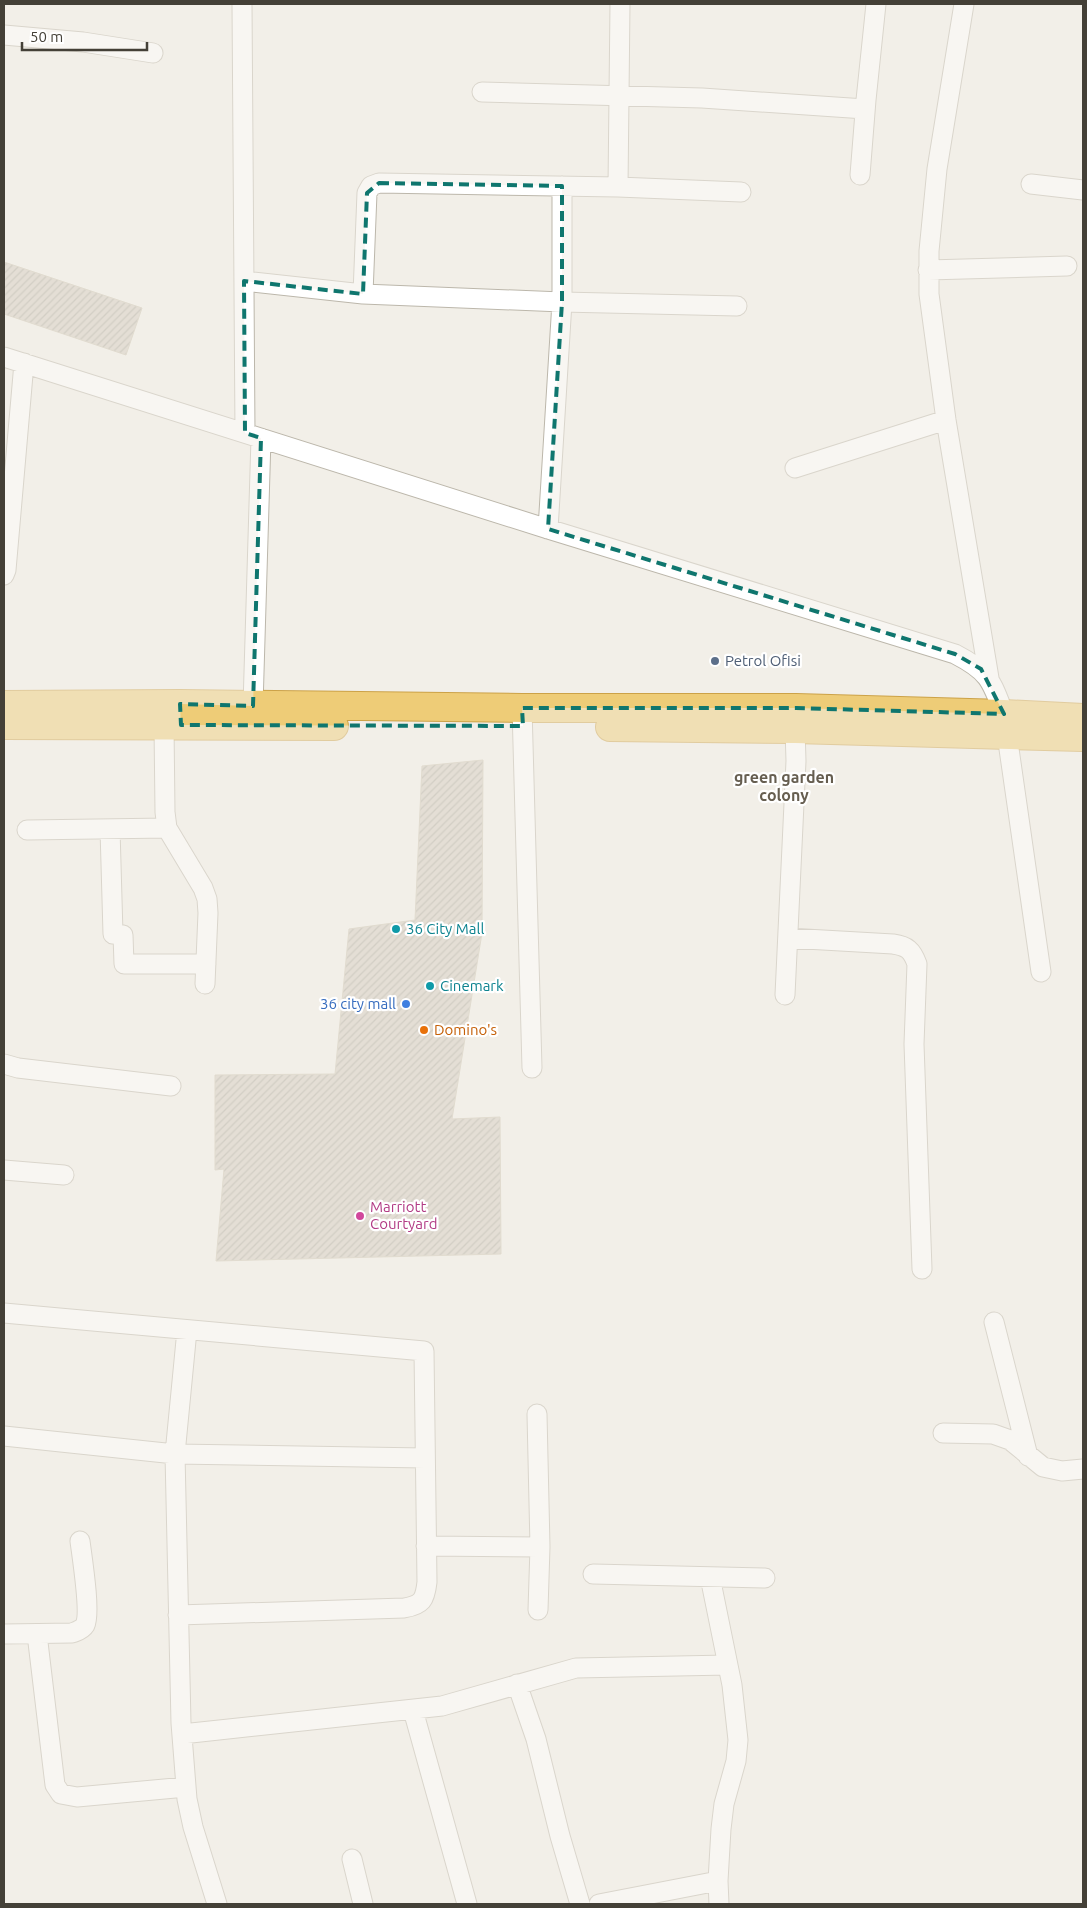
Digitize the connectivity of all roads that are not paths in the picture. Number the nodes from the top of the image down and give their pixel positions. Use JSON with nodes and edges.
{"nodes":[{"id":1,"x":242,"y":4,"type":"edge"},
{"id":2,"x":620,"y":4,"type":"edge"},
{"id":3,"x":876,"y":4,"type":"edge"},
{"id":4,"x":964,"y":4,"type":"edge"},
{"id":5,"x":4,"y":35,"type":"edge"},
{"id":6,"x":153,"y":53,"type":"dead end"},
{"id":7,"x":482,"y":92,"type":"dead end"},
{"id":8,"x":618,"y":95,"type":"junction"},
{"id":9,"x":865,"y":109,"type":"junction"},
{"id":10,"x":860,"y":175,"type":"dead end"},
{"id":11,"x":1031,"y":184,"type":"dead end"},
{"id":12,"x":562,"y":186,"type":"junction"},
{"id":13,"x":618,"y":187,"type":"junction"},
{"id":14,"x":1083,"y":190,"type":"edge"},
{"id":15,"x":741,"y":192,"type":"dead end"},
{"id":16,"x":1067,"y":266,"type":"dead end"},
{"id":17,"x":928,"y":270,"type":"junction"},
{"id":18,"x":244,"y":281,"type":"junction"},
{"id":19,"x":363,"y":294,"type":"junction"},
{"id":20,"x":562,"y":302,"type":"junction"},
{"id":21,"x":737,"y":306,"type":"dead end"},
{"id":22,"x":4,"y":357,"type":"edge"},
{"id":23,"x":24,"y":363,"type":"junction"},
{"id":24,"x":946,"y":420,"type":"junction"},
{"id":25,"x":253,"y":436,"type":"junction"},
{"id":26,"x":795,"y":468,"type":"dead end"},
{"id":27,"x":548,"y":529,"type":"junction"},
{"id":28,"x":4,"y":575,"type":"edge"},
{"id":29,"x":989,"y":678,"type":"junction"},
{"id":30,"x":4,"y":706,"type":"edge"},
{"id":31,"x":253,"y":706,"type":"junction"},
{"id":32,"x":523,"y":717,"type":"junction"},
{"id":33,"x":175,"y":718,"type":"junction"},
{"id":34,"x":1083,"y":718,"type":"edge"},
{"id":35,"x":1005,"y":724,"type":"junction"},
{"id":36,"x":4,"y":725,"type":"edge"},
{"id":37,"x":796,"y":729,"type":"junction"},
{"id":38,"x":1083,"y":737,"type":"edge"},
{"id":39,"x":167,"y":828,"type":"junction"},
{"id":40,"x":110,"y":829,"type":"junction"},
{"id":41,"x":27,"y":830,"type":"dead end"},
{"id":42,"x":788,"y":938,"type":"junction"},
{"id":43,"x":206,"y":964,"type":"junction"},
{"id":44,"x":1041,"y":972,"type":"dead end"},
{"id":45,"x":205,"y":984,"type":"dead end"},
{"id":46,"x":785,"y":995,"type":"dead end"},
{"id":47,"x":4,"y":1064,"type":"edge"},
{"id":48,"x":532,"y":1068,"type":"dead end"},
{"id":49,"x":171,"y":1086,"type":"dead end"},
{"id":50,"x":4,"y":1170,"type":"edge"},
{"id":51,"x":64,"y":1175,"type":"dead end"},
{"id":52,"x":922,"y":1269,"type":"dead end"},
{"id":53,"x":4,"y":1313,"type":"edge"},
{"id":54,"x":994,"y":1322,"type":"dead end"},
{"id":55,"x":187,"y":1330,"type":"junction"},
{"id":56,"x":538,"y":1414,"type":"dead end"},
{"id":57,"x":943,"y":1433,"type":"dead end"},
{"id":58,"x":4,"y":1436,"type":"edge"},
{"id":59,"x":175,"y":1454,"type":"junction"},
{"id":60,"x":1028,"y":1456,"type":"junction"},
{"id":61,"x":425,"y":1458,"type":"junction"},
{"id":62,"x":1083,"y":1469,"type":"edge"},
{"id":63,"x":80,"y":1541,"type":"dead end"},
{"id":64,"x":426,"y":1546,"type":"junction"},
{"id":65,"x":540,"y":1547,"type":"junction"},
{"id":66,"x":593,"y":1574,"type":"dead end"},
{"id":67,"x":710,"y":1577,"type":"junction"},
{"id":68,"x":765,"y":1578,"type":"dead end"},
{"id":69,"x":538,"y":1610,"type":"dead end"},
{"id":70,"x":178,"y":1615,"type":"junction"},
{"id":71,"x":4,"y":1634,"type":"edge"},
{"id":72,"x":37,"y":1634,"type":"junction"},
{"id":73,"x":728,"y":1665,"type":"junction"},
{"id":74,"x":517,"y":1684,"type":"junction"},
{"id":75,"x":413,"y":1710,"type":"junction"},
{"id":76,"x":182,"y":1734,"type":"junction"},
{"id":77,"x":186,"y":1787,"type":"junction"},
{"id":78,"x":352,"y":1859,"type":"dead end"},
{"id":79,"x":718,"y":1881,"type":"junction"},
{"id":80,"x":217,"y":1904,"type":"edge"},
{"id":81,"x":363,"y":1904,"type":"edge"},
{"id":82,"x":467,"y":1904,"type":"edge"},
{"id":83,"x":580,"y":1904,"type":"edge"},
{"id":84,"x":599,"y":1904,"type":"edge"},
{"id":85,"x":719,"y":1904,"type":"edge"}],
"edges":[{"from":1,"to":18,"type":"street"},
{"from":2,"to":8,"type":"street"},
{"from":3,"to":9,"type":"street"},
{"from":4,"to":17,"type":"street"},
{"from":5,"to":6,"type":"street"},
{"from":7,"to":8,"type":"street"},
{"from":8,"to":9,"type":"street"},
{"from":8,"to":13,"type":"street"},
{"from":9,"to":10,"type":"street"},
{"from":11,"to":14,"type":"street"},
{"from":12,"to":13,"type":"street"},
{"from":12,"to":19,"type":"street"},
{"from":12,"to":20,"type":"street"},
{"from":13,"to":15,"type":"street"},
{"from":16,"to":17,"type":"street"},
{"from":17,"to":24,"type":"street"},
{"from":18,"to":19,"type":"street"},
{"from":18,"to":25,"type":"street"},
{"from":19,"to":20,"type":"street"},
{"from":20,"to":21,"type":"street"},
{"from":20,"to":27,"type":"street"},
{"from":22,"to":23,"type":"street"},
{"from":23,"to":25,"type":"street"},
{"from":23,"to":28,"type":"street"},
{"from":24,"to":26,"type":"street"},
{"from":24,"to":29,"type":"street"},
{"from":25,"to":27,"type":"street"},
{"from":25,"to":31,"type":"street"},
{"from":27,"to":29,"type":"street"},
{"from":29,"to":35,"type":"street"},
{"from":30,"to":33,"type":"highway"},
{"from":31,"to":32,"type":"highway"},
{"from":31,"to":33,"type":"highway"},
{"from":32,"to":33,"type":"highway"},
{"from":32,"to":35,"type":"highway"},
{"from":32,"to":37,"type":"highway"},
{"from":32,"to":48,"type":"street"},
{"from":33,"to":36,"type":"highway"},
{"from":33,"to":39,"type":"street"},
{"from":34,"to":35,"type":"highway"},
{"from":35,"to":37,"type":"highway"},
{"from":35,"to":38,"type":"highway"},
{"from":35,"to":44,"type":"street"},
{"from":37,"to":42,"type":"street"},
{"from":39,"to":40,"type":"street"},
{"from":39,"to":43,"type":"street"},
{"from":40,"to":41,"type":"street"},
{"from":40,"to":43,"type":"street"},
{"from":42,"to":46,"type":"street"},
{"from":42,"to":52,"type":"street"},
{"from":43,"to":45,"type":"street"},
{"from":47,"to":49,"type":"street"},
{"from":50,"to":51,"type":"street"},
{"from":53,"to":55,"type":"street"},
{"from":54,"to":60,"type":"street"},
{"from":55,"to":59,"type":"street"},
{"from":55,"to":61,"type":"street"},
{"from":56,"to":65,"type":"street"},
{"from":57,"to":60,"type":"street"},
{"from":58,"to":59,"type":"street"},
{"from":59,"to":61,"type":"street"},
{"from":59,"to":70,"type":"street"},
{"from":60,"to":62,"type":"street"},
{"from":61,"to":64,"type":"street"},
{"from":63,"to":72,"type":"street"},
{"from":64,"to":65,"type":"street"},
{"from":64,"to":70,"type":"street"},
{"from":65,"to":69,"type":"street"},
{"from":66,"to":67,"type":"street"},
{"from":67,"to":68,"type":"street"},
{"from":67,"to":73,"type":"street"},
{"from":70,"to":76,"type":"street"},
{"from":71,"to":72,"type":"street"},
{"from":72,"to":77,"type":"street"},
{"from":73,"to":74,"type":"street"},
{"from":73,"to":79,"type":"street"},
{"from":74,"to":75,"type":"street"},
{"from":74,"to":83,"type":"street"},
{"from":75,"to":76,"type":"street"},
{"from":75,"to":82,"type":"street"},
{"from":76,"to":77,"type":"street"},
{"from":77,"to":80,"type":"street"},
{"from":78,"to":81,"type":"street"},
{"from":79,"to":84,"type":"street"},
{"from":79,"to":85,"type":"street"}]}
